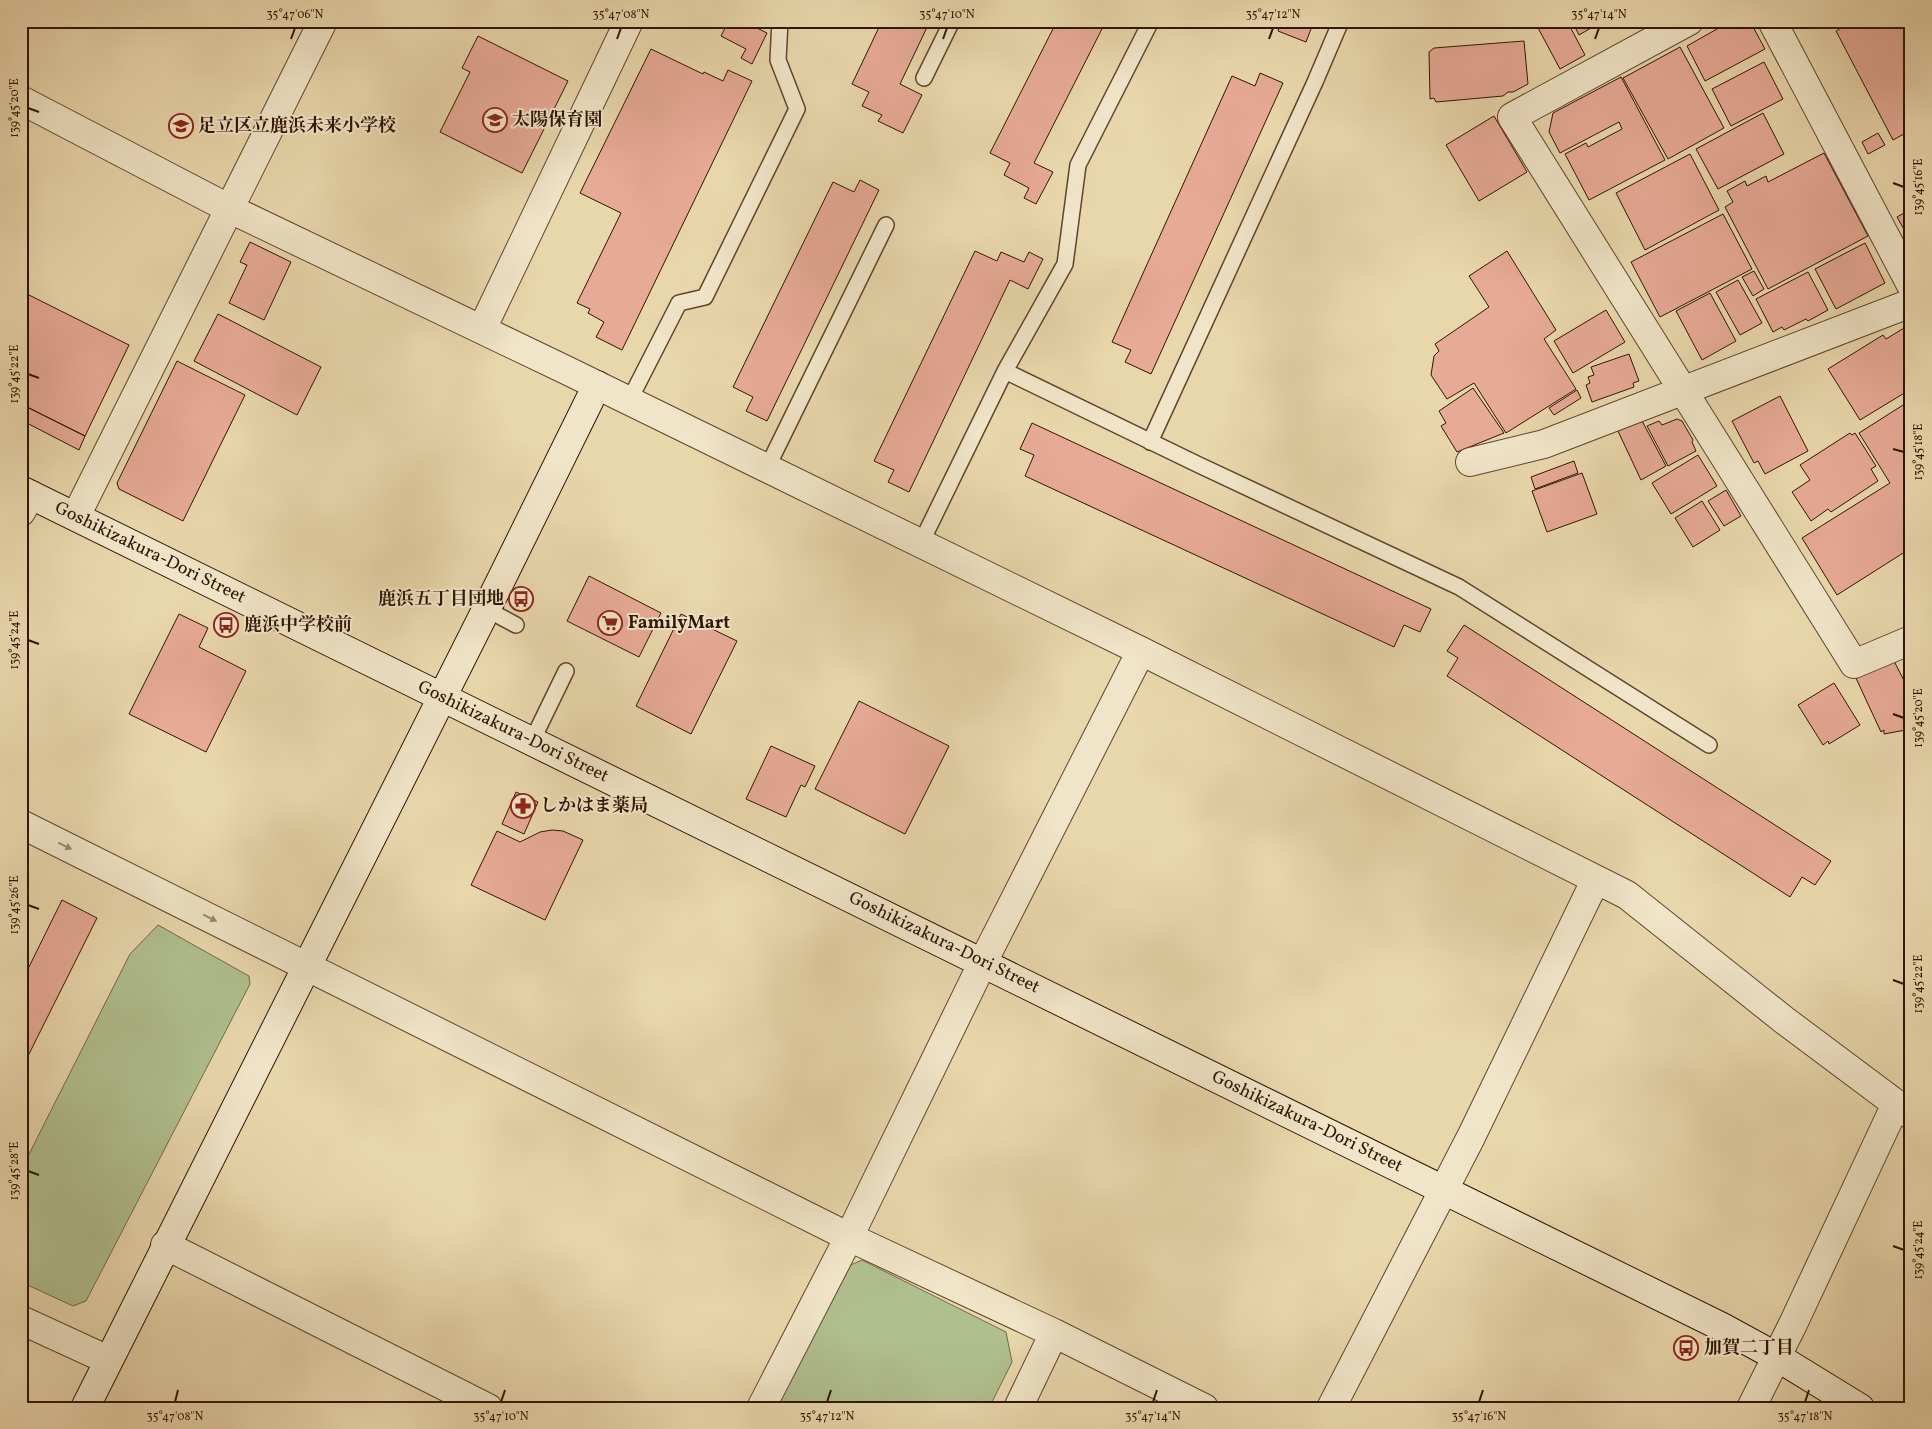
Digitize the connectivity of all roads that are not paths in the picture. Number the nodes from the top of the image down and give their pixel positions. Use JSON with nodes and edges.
{"nodes":[{"id":1,"x":323,"y":21,"type":"edge"},
{"id":2,"x":780,"y":21,"type":"edge"},
{"id":3,"x":952,"y":21,"type":"edge"},
{"id":4,"x":1151,"y":21,"type":"edge"},
{"id":5,"x":1341,"y":21,"type":"edge"},
{"id":6,"x":1689,"y":21,"type":"edge"},
{"id":7,"x":1772,"y":21,"type":"edge"},
{"id":8,"x":624,"y":23,"type":"edge"},
{"id":9,"x":924,"y":78,"type":"dead end"},
{"id":10,"x":21,"y":100,"type":"edge"},
{"id":11,"x":228,"y":208,"type":"junction"},
{"id":12,"x":886,"y":225,"type":"dead end"},
{"id":13,"x":1911,"y":285,"type":"edge"},
{"id":14,"x":1911,"y":304,"type":"edge"},
{"id":15,"x":482,"y":329,"type":"junction"},
{"id":16,"x":1005,"y":371,"type":"junction"},
{"id":17,"x":597,"y":385,"type":"junction"},
{"id":18,"x":1682,"y":390,"type":"junction"},
{"id":19,"x":629,"y":401,"type":"junction"},
{"id":20,"x":1150,"y":442,"type":"junction"},
{"id":21,"x":1470,"y":462,"type":"dead end"},
{"id":22,"x":767,"y":468,"type":"junction"},
{"id":23,"x":25,"y":499,"type":"edge"},
{"id":24,"x":76,"y":516,"type":"junction"},
{"id":25,"x":922,"y":543,"type":"junction"},
{"id":26,"x":486,"y":609,"type":"junction"},
{"id":27,"x":516,"y":625,"type":"dead end"},
{"id":28,"x":1911,"y":640,"type":"edge"},
{"id":29,"x":1141,"y":651,"type":"junction"},
{"id":30,"x":566,"y":672,"type":"dead end"},
{"id":31,"x":441,"y":696,"type":"junction"},
{"id":32,"x":532,"y":741,"type":"junction"},
{"id":33,"x":1709,"y":745,"type":"dead end"},
{"id":34,"x":21,"y":824,"type":"edge"},
{"id":35,"x":1596,"y":880,"type":"junction"},
{"id":36,"x":983,"y":962,"type":"junction"},
{"id":37,"x":306,"y":966,"type":"junction"},
{"id":38,"x":1903,"y":1109,"type":"edge"},
{"id":39,"x":1444,"y":1190,"type":"junction"},
{"id":40,"x":849,"y":1237,"type":"junction"},
{"id":41,"x":165,"y":1245,"type":"junction"},
{"id":42,"x":21,"y":1320,"type":"edge"},
{"id":43,"x":1054,"y":1333,"type":"junction"},
{"id":44,"x":1777,"y":1356,"type":"junction"},
{"id":45,"x":108,"y":1360,"type":"junction"},
{"id":46,"x":85,"y":1408,"type":"edge"},
{"id":47,"x":488,"y":1408,"type":"edge"},
{"id":48,"x":761,"y":1408,"type":"edge"},
{"id":49,"x":1018,"y":1408,"type":"edge"},
{"id":50,"x":1204,"y":1408,"type":"edge"},
{"id":51,"x":1331,"y":1408,"type":"edge"},
{"id":52,"x":1751,"y":1408,"type":"edge"},
{"id":53,"x":1860,"y":1408,"type":"edge"}],
"edges":[{"from":1,"to":11,"type":"street"},
{"from":2,"to":19,"type":"lane"},
{"from":3,"to":9,"type":"lane"},
{"from":4,"to":16,"type":"lane"},
{"from":5,"to":20,"type":"lane"},
{"from":6,"to":18,"type":"street"},
{"from":7,"to":13,"type":"street"},
{"from":8,"to":15,"type":"street"},
{"from":10,"to":11,"type":"street"},
{"from":11,"to":15,"type":"street"},
{"from":11,"to":24,"type":"street"},
{"from":12,"to":22,"type":"lane"},
{"from":14,"to":18,"type":"street"},
{"from":15,"to":17,"type":"street"},
{"from":16,"to":20,"type":"lane"},
{"from":16,"to":25,"type":"lane"},
{"from":17,"to":19,"type":"street"},
{"from":17,"to":26,"type":"street"},
{"from":18,"to":21,"type":"street"},
{"from":18,"to":28,"type":"street"},
{"from":19,"to":22,"type":"street"},
{"from":20,"to":33,"type":"lane"},
{"from":22,"to":25,"type":"street"},
{"from":23,"to":24,"type":"street","name":"Goshikizakura-Dori Street"},
{"from":24,"to":31,"type":"street","name":"Goshikizakura-Dori Street"},
{"from":25,"to":29,"type":"street"},
{"from":26,"to":27,"type":"lane"},
{"from":26,"to":31,"type":"street"},
{"from":29,"to":35,"type":"street"},
{"from":29,"to":36,"type":"street"},
{"from":30,"to":32,"type":"lane"},
{"from":31,"to":32,"type":"street","name":"Goshikizakura-Dori Street"},
{"from":31,"to":37,"type":"street"},
{"from":32,"to":36,"type":"street","name":"Goshikizakura-Dori Street"},
{"from":34,"to":37,"type":"street","one_way":true},
{"from":35,"to":38,"type":"street"},
{"from":35,"to":39,"type":"street"},
{"from":36,"to":39,"type":"street","name":"Goshikizakura-Dori Street"},
{"from":36,"to":40,"type":"street"},
{"from":37,"to":40,"type":"street"},
{"from":37,"to":41,"type":"street"},
{"from":38,"to":44,"type":"street"},
{"from":39,"to":44,"type":"street","name":"Goshikizakura-Dori Street"},
{"from":39,"to":51,"type":"street"},
{"from":40,"to":43,"type":"street"},
{"from":40,"to":48,"type":"street"},
{"from":41,"to":45,"type":"street"},
{"from":41,"to":47,"type":"street"},
{"from":42,"to":45,"type":"street"},
{"from":43,"to":49,"type":"street"},
{"from":43,"to":50,"type":"street"},
{"from":44,"to":52,"type":"street"},
{"from":44,"to":53,"type":"street","name":"Goshikizakura-Dori Street"},
{"from":45,"to":46,"type":"street"}]}
